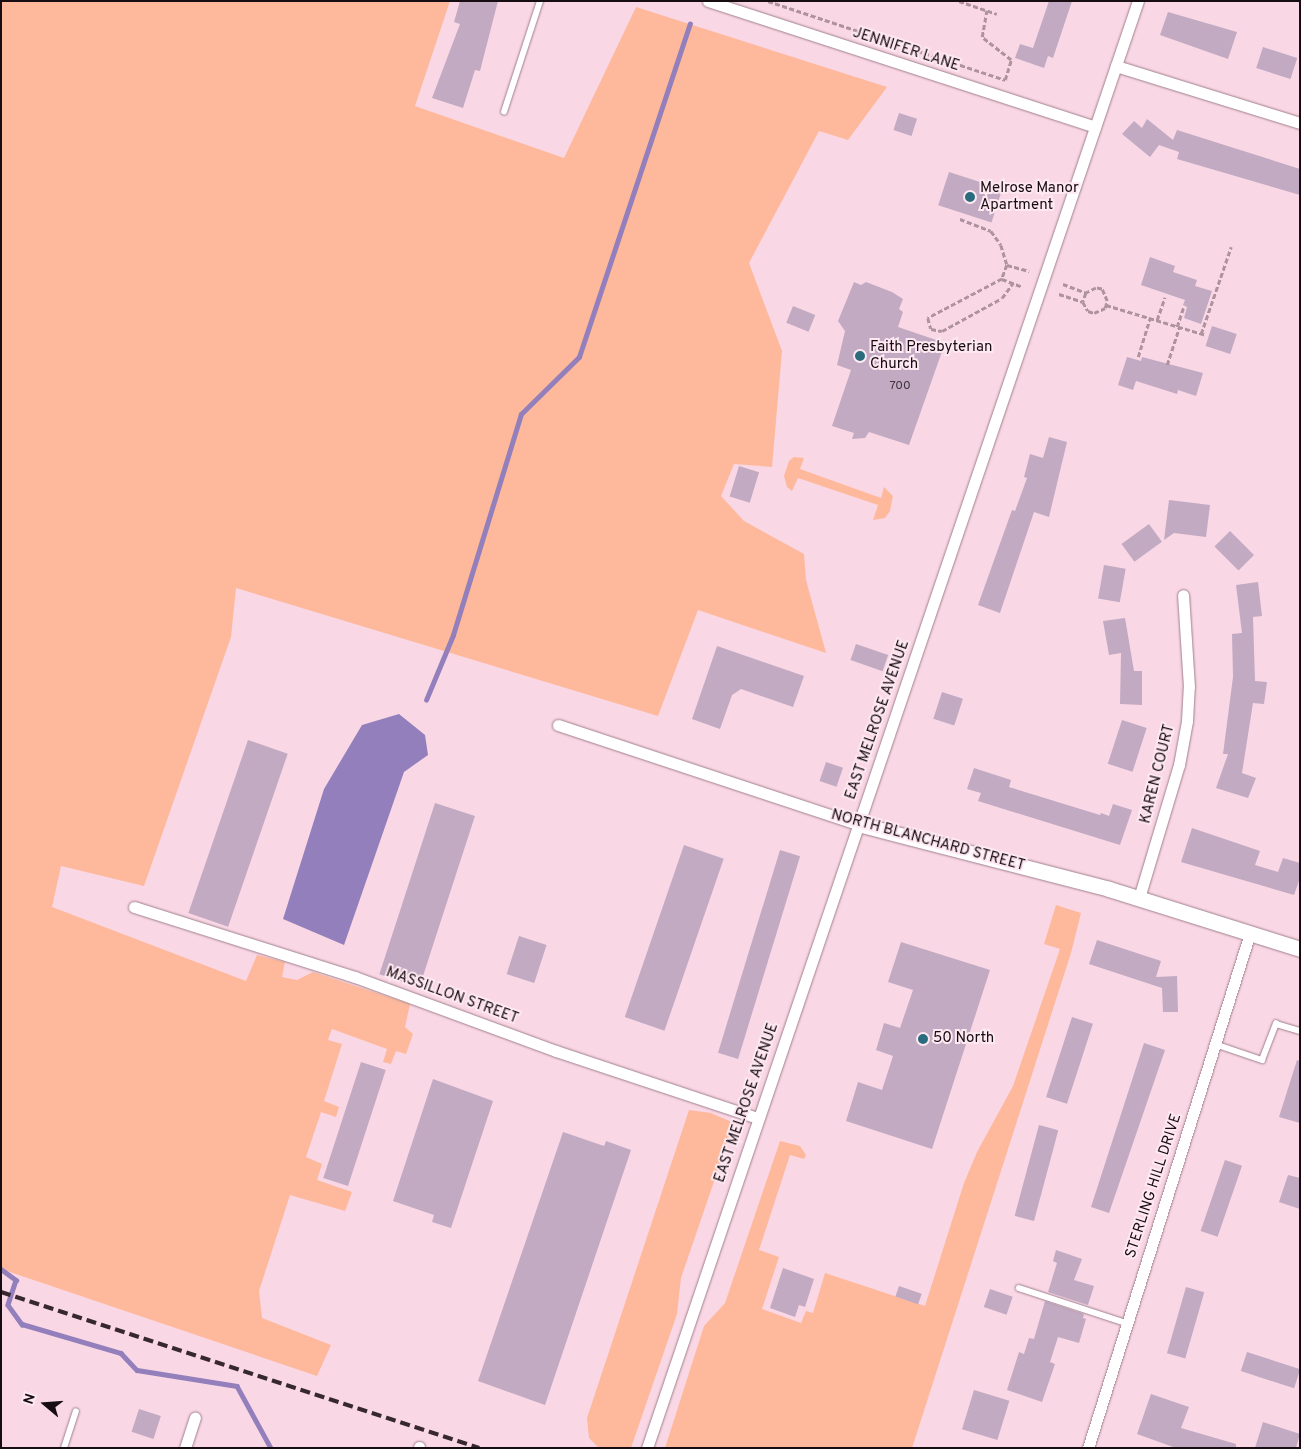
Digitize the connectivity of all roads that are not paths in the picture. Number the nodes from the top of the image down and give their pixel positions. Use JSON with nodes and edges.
{"nodes":[{"id":1,"x":540,"y":1,"type":"edge"},
{"id":2,"x":708,"y":1,"type":"edge"},
{"id":3,"x":1138,"y":1,"type":"edge"},
{"id":4,"x":1116,"y":66,"type":"junction"},
{"id":5,"x":504,"y":112,"type":"dead end"},
{"id":6,"x":1300,"y":123,"type":"edge"},
{"id":7,"x":1095,"y":127,"type":"junction"},
{"id":8,"x":1183,"y":595,"type":"dead end"},
{"id":9,"x":558,"y":726,"type":"dead end"},
{"id":10,"x":858,"y":824,"type":"junction"},
{"id":11,"x":1139,"y":898,"type":"junction"},
{"id":12,"x":134,"y":907,"type":"dead end"},
{"id":13,"x":1250,"y":933,"type":"junction"},
{"id":14,"x":1300,"y":949,"type":"edge"},
{"id":15,"x":1300,"y":1031,"type":"edge"},
{"id":16,"x":1215,"y":1044,"type":"junction"},
{"id":17,"x":757,"y":1118,"type":"junction"},
{"id":18,"x":1019,"y":1288,"type":"dead end"},
{"id":19,"x":1126,"y":1323,"type":"junction"},
{"id":20,"x":76,"y":1412,"type":"dead end"},
{"id":21,"x":195,"y":1418,"type":"dead end"},
{"id":22,"x":64,"y":1448,"type":"edge"},
{"id":23,"x":184,"y":1448,"type":"edge"},
{"id":24,"x":647,"y":1448,"type":"edge"},
{"id":25,"x":1088,"y":1448,"type":"edge"}],
"edges":[{"from":1,"to":5,"type":"lane"},
{"from":2,"to":7,"type":"street","name":"JENNIFER LANE"},
{"from":3,"to":4,"type":"street","name":"EAST MELROSE AVENUE"},
{"from":4,"to":6,"type":"street"},
{"from":4,"to":7,"type":"street","name":"EAST MELROSE AVENUE"},
{"from":7,"to":10,"type":"street","name":"EAST MELROSE AVENUE"},
{"from":8,"to":11,"type":"street","name":"KAREN COURT"},
{"from":9,"to":10,"type":"street","name":"NORTH BLANCHARD STREET"},
{"from":10,"to":11,"type":"street","name":"NORTH BLANCHARD STREET"},
{"from":10,"to":17,"type":"street","name":"EAST MELROSE AVENUE"},
{"from":11,"to":13,"type":"street","name":"NORTH BLANCHARD STREET"},
{"from":12,"to":17,"type":"street","name":"MASSILLON STREET"},
{"from":13,"to":14,"type":"street","name":"NORTH BLANCHARD STREET"},
{"from":13,"to":16,"type":"street","name":"STERLING HILL DRIVE"},
{"from":15,"to":16,"type":"lane"},
{"from":16,"to":19,"type":"street","name":"STERLING HILL DRIVE"},
{"from":17,"to":24,"type":"street","name":"EAST MELROSE AVENUE"},
{"from":18,"to":19,"type":"lane"},
{"from":19,"to":25,"type":"street","name":"STERLING HILL DRIVE"},
{"from":20,"to":22,"type":"lane"},
{"from":21,"to":23,"type":"street"}]}
